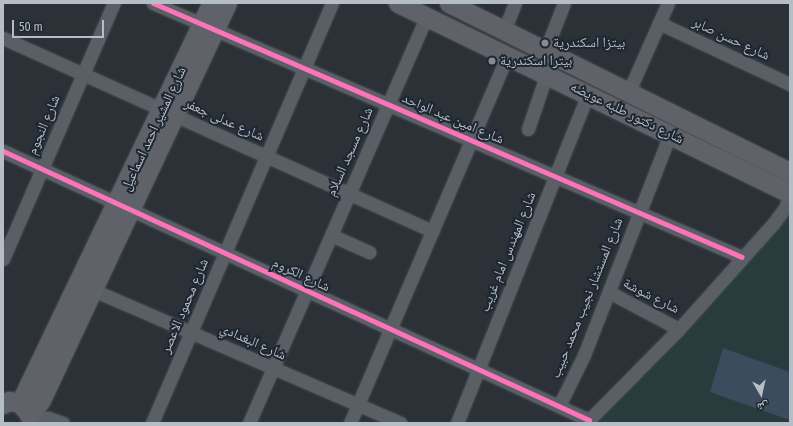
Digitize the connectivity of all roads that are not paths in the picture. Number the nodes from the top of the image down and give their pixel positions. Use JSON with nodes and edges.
{"nodes":[{"id":1,"x":114,"y":3,"type":"edge"},
{"id":2,"x":153,"y":3,"type":"edge"},
{"id":3,"x":212,"y":3,"type":"edge"},
{"id":4,"x":227,"y":3,"type":"edge"},
{"id":5,"x":332,"y":3,"type":"edge"},
{"id":6,"x":398,"y":3,"type":"edge"},
{"id":7,"x":449,"y":3,"type":"edge"},
{"id":8,"x":515,"y":3,"type":"edge"},
{"id":9,"x":564,"y":3,"type":"edge"},
{"id":10,"x":668,"y":3,"type":"edge"},
{"id":11,"x":474,"y":14,"type":"junction"},
{"id":12,"x":427,"y":16,"type":"junction"},
{"id":13,"x":659,"y":23,"type":"junction"},
{"id":14,"x":208,"y":26,"type":"junction"},
{"id":15,"x":505,"y":28,"type":"junction"},
{"id":16,"x":465,"y":34,"type":"junction"},
{"id":17,"x":3,"y":38,"type":"edge"},
{"id":18,"x":546,"y":49,"type":"junction"},
{"id":19,"x":508,"y":54,"type":"junction"},
{"id":20,"x":304,"y":68,"type":"junction"},
{"id":21,"x":547,"y":73,"type":"junction"},
{"id":22,"x":83,"y":74,"type":"junction"},
{"id":23,"x":790,"y":84,"type":"edge"},
{"id":24,"x":629,"y":91,"type":"junction"},
{"id":25,"x":588,"y":93,"type":"junction"},
{"id":26,"x":388,"y":104,"type":"junction"},
{"id":27,"x":168,"y":112,"type":"junction"},
{"id":28,"x":528,"y":129,"type":"dead end"},
{"id":29,"x":670,"y":134,"type":"junction"},
{"id":30,"x":472,"y":140,"type":"junction"},
{"id":31,"x":3,"y":151,"type":"edge"},
{"id":32,"x":266,"y":156,"type":"junction"},
{"id":33,"x":42,"y":169,"type":"junction"},
{"id":34,"x":790,"y":172,"type":"edge"},
{"id":35,"x":555,"y":176,"type":"junction"},
{"id":36,"x":790,"y":193,"type":"edge"},
{"id":37,"x":349,"y":194,"type":"junction"},
{"id":38,"x":123,"y":206,"type":"junction"},
{"id":39,"x":638,"y":212,"type":"junction"},
{"id":40,"x":433,"y":231,"type":"junction"},
{"id":41,"x":331,"y":236,"type":"junction"},
{"id":42,"x":370,"y":252,"type":"dead end"},
{"id":43,"x":225,"y":253,"type":"junction"},
{"id":44,"x":742,"y":257,"type":"junction"},
{"id":45,"x":3,"y":259,"type":"edge"},
{"id":46,"x":93,"y":290,"type":"junction"},
{"id":47,"x":307,"y":291,"type":"junction"},
{"id":48,"x":609,"y":292,"type":"junction"},
{"id":49,"x":391,"y":329,"type":"junction"},
{"id":50,"x":679,"y":329,"type":"junction"},
{"id":51,"x":191,"y":332,"type":"junction"},
{"id":52,"x":273,"y":368,"type":"junction"},
{"id":53,"x":478,"y":369,"type":"junction"},
{"id":54,"x":358,"y":405,"type":"junction"},
{"id":55,"x":558,"y":406,"type":"junction"},
{"id":56,"x":20,"y":413,"type":"edge"},
{"id":57,"x":588,"y":422,"type":"edge"},
{"id":58,"x":63,"y":423,"type":"edge"},
{"id":59,"x":152,"y":423,"type":"edge"},
{"id":60,"x":249,"y":423,"type":"edge"},
{"id":61,"x":350,"y":423,"type":"edge"},
{"id":62,"x":400,"y":423,"type":"edge"},
{"id":63,"x":457,"y":423,"type":"edge"}],
"edges":[{"from":1,"to":22,"type":"street","name":"شارع النجوم"},
{"from":2,"to":14,"type":"street","name":"شارع امين عبد الواحد"},
{"from":3,"to":14,"type":"street","name":"شارع المشير احمد اسماعيل"},
{"from":4,"to":14,"type":"street","name":"شارع المشير احمد اسماعيل"},
{"from":5,"to":20,"type":"street","name":"شارع محمود الاعصر"},
{"from":6,"to":12,"type":"street","name":"شارع دكتور طلبه عويضه"},
{"from":7,"to":11,"type":"street","name":"شارع دكتور طلبه عويضه"},
{"from":8,"to":15,"type":"street"},
{"from":9,"to":18,"type":"street"},
{"from":10,"to":13,"type":"street"},
{"from":11,"to":15,"type":"street","name":"شارع دكتور طلبه عويضه"},
{"from":11,"to":16,"type":"street"},
{"from":12,"to":16,"type":"street","name":"شارع دكتور طلبه عويضه"},
{"from":12,"to":26,"type":"street","name":"شارع مسجد السلام"},
{"from":13,"to":23,"type":"street","name":"شارع حسن صابر"},
{"from":13,"to":24,"type":"street"},
{"from":14,"to":20,"type":"street","name":"شارع امين عبد الواحد"},
{"from":14,"to":27,"type":"street","name":"شارع المشير احمد اسماعيل"},
{"from":15,"to":18,"type":"street","name":"شارع دكتور طلبه عويضه"},
{"from":16,"to":19,"type":"street","name":"شارع دكتور طلبه عويضه"},
{"from":17,"to":22,"type":"street","name":"شارع عدلى جعفر"},
{"from":18,"to":24,"type":"street","name":"شارع دكتور طلبه عويضه"},
{"from":19,"to":21,"type":"street","name":"شارع دكتور طلبه عويضه"},
{"from":19,"to":30,"type":"street"},
{"from":20,"to":26,"type":"street","name":"شارع امين عبد الواحد"},
{"from":20,"to":32,"type":"street","name":"شارع محمود الاعصر"},
{"from":21,"to":25,"type":"street","name":"شارع دكتور طلبه عويضه"},
{"from":21,"to":28,"type":"street"},
{"from":22,"to":27,"type":"street","name":"شارع عدلى جعفر"},
{"from":22,"to":33,"type":"street","name":"شارع النجوم"},
{"from":24,"to":34,"type":"street","name":"شارع دكتور طلبه عويضه"},
{"from":25,"to":29,"type":"street","name":"شارع دكتور طلبه عويضه"},
{"from":25,"to":35,"type":"street","name":"شارع المهندس امام غريب"},
{"from":26,"to":30,"type":"street","name":"شارع امين عبد الواحد"},
{"from":26,"to":37,"type":"street","name":"شارع مسجد السلام"},
{"from":27,"to":32,"type":"street","name":"شارع عدلى جعفر"},
{"from":27,"to":38,"type":"street","name":"شارع المشير احمد اسماعيل"},
{"from":29,"to":36,"type":"street","name":"شارع دكتور طلبه عويضه"},
{"from":29,"to":39,"type":"street","name":"شارع المستشار نجيب محمد حبيب"},
{"from":30,"to":35,"type":"street","name":"شارع امين عبد الواحد"},
{"from":30,"to":40,"type":"street"},
{"from":31,"to":33,"type":"street","name":"شارع الكروم"},
{"from":32,"to":37,"type":"street","name":"شارع عدلى جعفر"},
{"from":32,"to":43,"type":"street","name":"شارع محمود الاعصر"},
{"from":33,"to":38,"type":"street","name":"شارع الكروم"},
{"from":33,"to":45,"type":"street","name":"شارع النجوم"},
{"from":35,"to":39,"type":"street","name":"شارع امين عبد الواحد"},
{"from":35,"to":53,"type":"street","name":"شارع المهندس امام غريب"},
{"from":36,"to":44,"type":"street"},
{"from":37,"to":40,"type":"street","name":"شارع عدلى جعفر"},
{"from":37,"to":41,"type":"street","name":"شارع مسجد السلام"},
{"from":38,"to":43,"type":"street","name":"شارع الكروم"},
{"from":38,"to":46,"type":"street","name":"شارع المشير احمد اسماعيل"},
{"from":38,"to":56,"type":"street","name":"شارع المشير احمد اسماعيل"},
{"from":39,"to":44,"type":"street","name":"شارع امين عبد الواحد"},
{"from":39,"to":48,"type":"street","name":"شارع المستشار نجيب محمد حبيب"},
{"from":40,"to":49,"type":"street"},
{"from":41,"to":42,"type":"street"},
{"from":41,"to":47,"type":"street","name":"شارع مسجد السلام"},
{"from":43,"to":47,"type":"street","name":"شارع الكروم"},
{"from":43,"to":51,"type":"street","name":"شارع محمود الاعصر"},
{"from":44,"to":50,"type":"street"},
{"from":46,"to":51,"type":"street","name":"شارع البغدادي"},
{"from":46,"to":56,"type":"street","name":"شارع المشير احمد اسماعيل"},
{"from":47,"to":49,"type":"street","name":"شارع الكروم"},
{"from":47,"to":52,"type":"street","name":"شارع مسجد السلام"},
{"from":48,"to":50,"type":"street","name":"شارع شوشة"},
{"from":48,"to":55,"type":"street","name":"شارع المستشار نجيب محمد حبيب"},
{"from":49,"to":53,"type":"street","name":"شارع الكروم"},
{"from":49,"to":54,"type":"street"},
{"from":50,"to":57,"type":"street"},
{"from":51,"to":52,"type":"street","name":"شارع البغدادي"},
{"from":51,"to":59,"type":"street","name":"شارع محمود الاعصر"},
{"from":52,"to":54,"type":"street","name":"شارع البغدادي"},
{"from":52,"to":60,"type":"street","name":"شارع مسجد السلام"},
{"from":53,"to":55,"type":"street","name":"شارع الكروم"},
{"from":53,"to":63,"type":"street","name":"شارع المهندس امام غريب"},
{"from":54,"to":61,"type":"street"},
{"from":54,"to":62,"type":"street","name":"شارع البغدادي"},
{"from":55,"to":57,"type":"street","name":"شارع الكروم"},
{"from":56,"to":58,"type":"street"}]}
